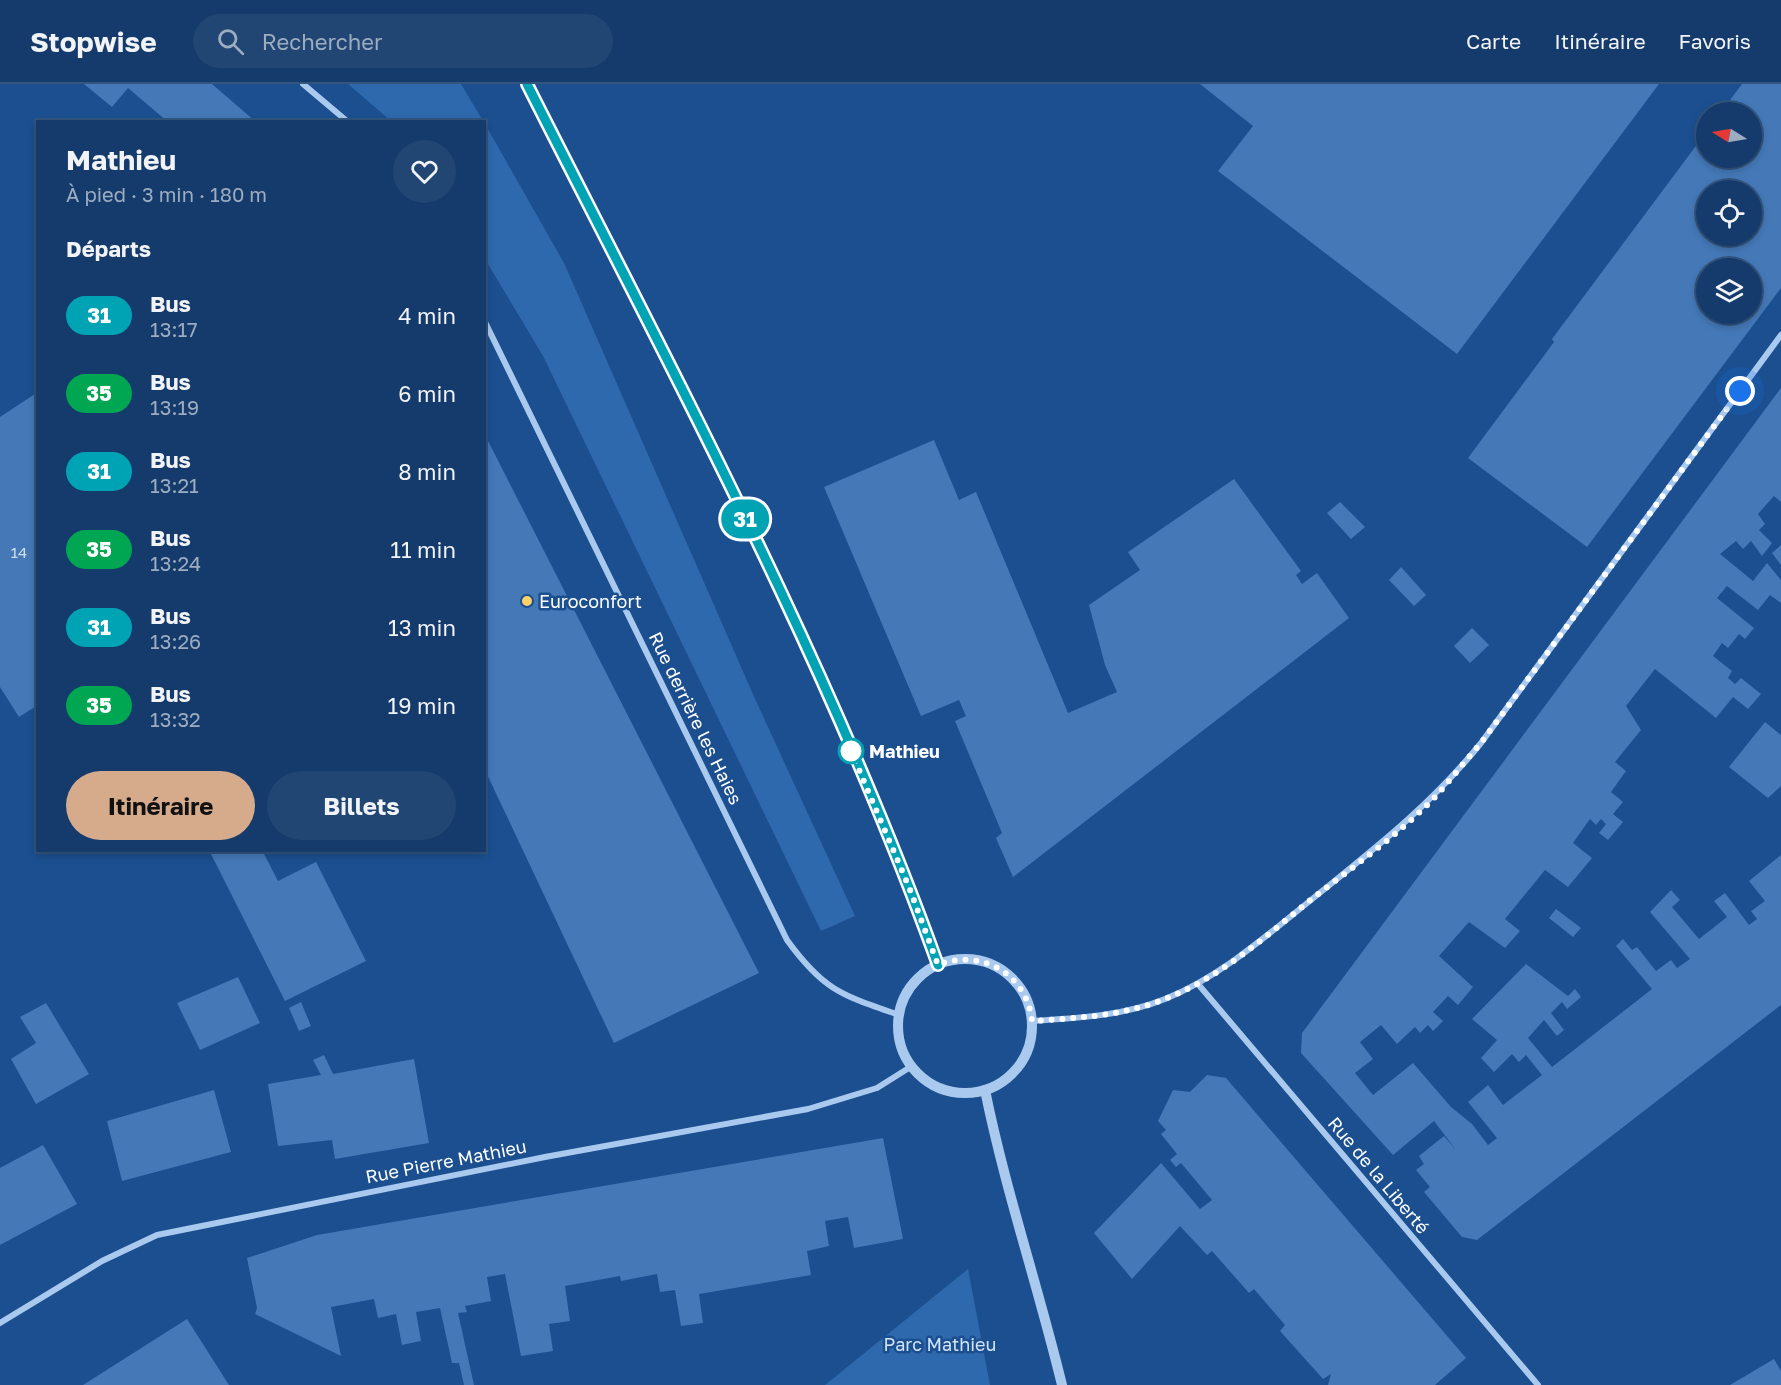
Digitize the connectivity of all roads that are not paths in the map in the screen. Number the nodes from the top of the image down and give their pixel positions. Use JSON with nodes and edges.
{"nodes":[{"id":1,"x":303,"y":84,"type":"edge"},
{"id":2,"x":527,"y":84,"type":"edge"},
{"id":3,"x":346,"y":120,"type":"edge"},
{"id":4,"x":486,"y":324,"type":"edge"},
{"id":5,"x":1781,"y":335,"type":"edge"},
{"id":6,"x":938,"y":965,"type":"junction"},
{"id":7,"x":1198,"y":984,"type":"junction"},
{"id":8,"x":899,"y":1015,"type":"junction"},
{"id":9,"x":1032,"y":1021,"type":"junction"},
{"id":10,"x":912,"y":1066,"type":"junction"},
{"id":11,"x":985,"y":1090,"type":"junction"},
{"id":12,"x":0,"y":1323,"type":"edge"},
{"id":13,"x":1062,"y":1385,"type":"edge"},
{"id":14,"x":1538,"y":1385,"type":"edge"}],
"edges":[{"from":1,"to":3,"type":"street"},
{"from":2,"to":6,"type":"street"},
{"from":4,"to":8,"type":"street","name":"Rue derrière les Haies"},
{"from":5,"to":7,"type":"street"},
{"from":6,"to":8,"type":"street"},
{"from":6,"to":9,"type":"street"},
{"from":7,"to":9,"type":"street"},
{"from":7,"to":14,"type":"street","name":"Rue de la Liberté"},
{"from":8,"to":10,"type":"street"},
{"from":9,"to":11,"type":"street"},
{"from":10,"to":11,"type":"street"},
{"from":10,"to":12,"type":"street","name":"Rue Pierre Mathieu"},
{"from":11,"to":13,"type":"street"}]}
